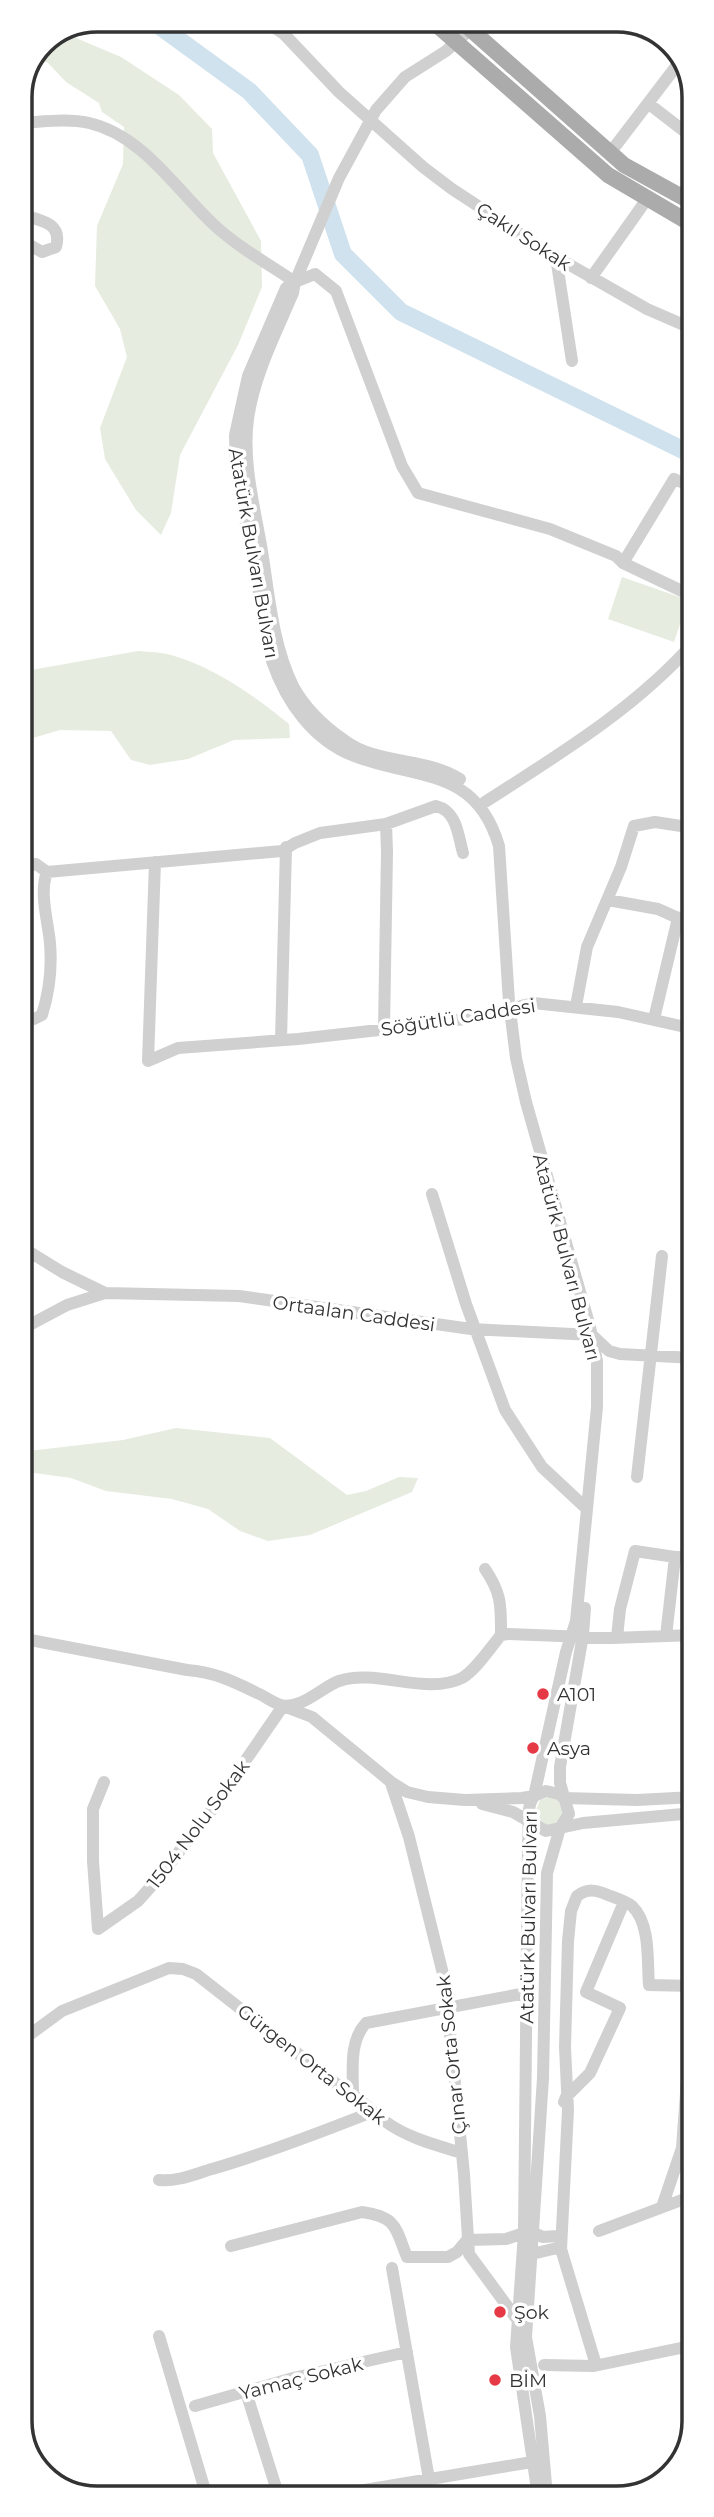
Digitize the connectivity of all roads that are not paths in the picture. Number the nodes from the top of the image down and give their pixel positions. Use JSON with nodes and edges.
{"nodes":[{"id":1,"x":280,"y":32,"type":"edge"},
{"id":2,"x":445,"y":32,"type":"edge"},
{"id":3,"x":461,"y":32,"type":"edge"},
{"id":4,"x":474,"y":32,"type":"edge"},
{"id":5,"x":457,"y":42,"type":"junction"},
{"id":6,"x":675,"y":68,"type":"edge"},
{"id":7,"x":649,"y":104,"type":"junction"},
{"id":8,"x":370,"y":120,"type":"junction"},
{"id":9,"x":32,"y":122,"type":"edge"},
{"id":10,"x":682,"y":130,"type":"edge"},
{"id":11,"x":610,"y":153,"type":"junction"},
{"id":12,"x":682,"y":198,"type":"edge"},
{"id":13,"x":647,"y":200,"type":"junction"},
{"id":14,"x":32,"y":218,"type":"edge"},
{"id":15,"x":682,"y":220,"type":"edge"},
{"id":16,"x":32,"y":246,"type":"edge"},
{"id":17,"x":556,"y":257,"type":"junction"},
{"id":18,"x":592,"y":278,"type":"junction"},
{"id":19,"x":295,"y":282,"type":"junction"},
{"id":20,"x":682,"y":324,"type":"edge"},
{"id":21,"x":572,"y":361,"type":"dead end"},
{"id":22,"x":682,"y":482,"type":"edge"},
{"id":23,"x":624,"y":563,"type":"junction"},
{"id":24,"x":682,"y":591,"type":"edge"},
{"id":25,"x":682,"y":656,"type":"edge"},
{"id":26,"x":485,"y":802,"type":"junction"},
{"id":27,"x":386,"y":824,"type":"junction"},
{"id":28,"x":682,"y":826,"type":"edge"},
{"id":29,"x":286,"y":847,"type":"junction"},
{"id":30,"x":463,"y":853,"type":"dead end"},
{"id":31,"x":155,"y":862,"type":"junction"},
{"id":32,"x":32,"y":865,"type":"edge"},
{"id":33,"x":47,"y":872,"type":"junction"},
{"id":34,"x":608,"y":900,"type":"junction"},
{"id":35,"x":678,"y":918,"type":"junction"},
{"id":36,"x":682,"y":918,"type":"edge"},
{"id":37,"x":576,"y":1006,"type":"junction"},
{"id":38,"x":513,"y":1008,"type":"junction"},
{"id":39,"x":34,"y":1019,"type":"dead end"},
{"id":40,"x":654,"y":1019,"type":"junction"},
{"id":41,"x":682,"y":1027,"type":"edge"},
{"id":42,"x":384,"y":1030,"type":"junction"},
{"id":43,"x":281,"y":1040,"type":"junction"},
{"id":44,"x":432,"y":1194,"type":"dead end"},
{"id":45,"x":32,"y":1253,"type":"edge"},
{"id":46,"x":662,"y":1256,"type":"dead end"},
{"id":47,"x":105,"y":1293,"type":"junction"},
{"id":48,"x":32,"y":1324,"type":"edge"},
{"id":49,"x":475,"y":1329,"type":"junction"},
{"id":50,"x":596,"y":1339,"type":"junction"},
{"id":51,"x":651,"y":1356,"type":"junction"},
{"id":52,"x":682,"y":1357,"type":"edge"},
{"id":53,"x":637,"y":1477,"type":"dead end"},
{"id":54,"x":587,"y":1509,"type":"junction"},
{"id":55,"x":676,"y":1557,"type":"junction"},
{"id":56,"x":682,"y":1557,"type":"edge"},
{"id":57,"x":485,"y":1569,"type":"dead end"},
{"id":58,"x":501,"y":1635,"type":"junction"},
{"id":59,"x":682,"y":1635,"type":"edge"},
{"id":60,"x":577,"y":1636,"type":"junction"},
{"id":61,"x":666,"y":1636,"type":"junction"},
{"id":62,"x":617,"y":1637,"type":"junction"},
{"id":63,"x":32,"y":1640,"type":"edge"},
{"id":64,"x":283,"y":1706,"type":"junction"},
{"id":65,"x":104,"y":1782,"type":"dead end"},
{"id":66,"x":391,"y":1782,"type":"junction"},
{"id":67,"x":534,"y":1796,"type":"junction"},
{"id":68,"x":564,"y":1798,"type":"junction"},
{"id":69,"x":682,"y":1798,"type":"edge"},
{"id":70,"x":465,"y":1800,"type":"junction"},
{"id":71,"x":682,"y":1815,"type":"edge"},
{"id":72,"x":531,"y":1820,"type":"junction"},
{"id":73,"x":559,"y":1828,"type":"junction"},
{"id":74,"x":624,"y":1902,"type":"junction"},
{"id":75,"x":682,"y":1986,"type":"edge"},
{"id":76,"x":526,"y":1993,"type":"junction"},
{"id":77,"x":449,"y":2007,"type":"junction"},
{"id":78,"x":32,"y":2032,"type":"edge"},
{"id":79,"x":354,"y":2094,"type":"junction"},
{"id":80,"x":566,"y":2097,"type":"junction"},
{"id":81,"x":372,"y":2112,"type":"junction"},
{"id":82,"x":682,"y":2148,"type":"edge"},
{"id":83,"x":462,"y":2153,"type":"junction"},
{"id":84,"x":159,"y":2180,"type":"dead end"},
{"id":85,"x":682,"y":2200,"type":"edge"},
{"id":86,"x":663,"y":2207,"type":"junction"},
{"id":87,"x":599,"y":2231,"type":"dead end"},
{"id":88,"x":529,"y":2233,"type":"junction"},
{"id":89,"x":467,"y":2240,"type":"junction"},
{"id":90,"x":557,"y":2242,"type":"junction"},
{"id":91,"x":231,"y":2246,"type":"dead end"},
{"id":92,"x":532,"y":2254,"type":"junction"},
{"id":93,"x":392,"y":2268,"type":"dead end"},
{"id":94,"x":516,"y":2318,"type":"junction"},
{"id":95,"x":159,"y":2336,"type":"dead end"},
{"id":96,"x":682,"y":2348,"type":"edge"},
{"id":97,"x":407,"y":2352,"type":"junction"},
{"id":98,"x":544,"y":2365,"type":"dead end"},
{"id":99,"x":595,"y":2365,"type":"junction"},
{"id":100,"x":246,"y":2392,"type":"junction"},
{"id":101,"x":195,"y":2406,"type":"dead end"},
{"id":102,"x":532,"y":2462,"type":"junction"},
{"id":103,"x":429,"y":2479,"type":"junction"},
{"id":104,"x":203,"y":2485,"type":"edge"},
{"id":105,"x":275,"y":2485,"type":"edge"},
{"id":106,"x":390,"y":2486,"type":"edge"},
{"id":107,"x":536,"y":2486,"type":"edge"},
{"id":108,"x":546,"y":2486,"type":"edge"}],
"edges":[{"from":1,"to":8,"type":"street","name":"Çakıl Sokak"},
{"from":2,"to":5,"type":"main road"},
{"from":3,"to":5,"type":"street","name":"Atatürk Bulvarı Bulvarı"},
{"from":4,"to":11,"type":"main road"},
{"from":5,"to":8,"type":"street","name":"Atatürk Bulvarı Bulvarı"},
{"from":5,"to":13,"type":"main road"},
{"from":6,"to":7,"type":"street"},
{"from":7,"to":10,"type":"street"},
{"from":7,"to":11,"type":"street"},
{"from":8,"to":17,"type":"street","name":"Çakıl Sokak"},
{"from":8,"to":19,"type":"street","name":"Atatürk Bulvarı Bulvarı"},
{"from":9,"to":19,"type":"street"},
{"from":11,"to":12,"type":"main road"},
{"from":13,"to":15,"type":"main road"},
{"from":13,"to":18,"type":"street"},
{"from":14,"to":16,"type":"street"},
{"from":17,"to":18,"type":"street","name":"Çakıl Sokak"},
{"from":17,"to":21,"type":"street"},
{"from":18,"to":20,"type":"street","name":"Çakıl Sokak"},
{"from":19,"to":23,"type":"street"},
{"from":19,"to":26,"type":"street","name":"Atatürk Bulvarı Bulvarı"},
{"from":19,"to":38,"type":"street","name":"Atatürk Bulvarı Bulvarı"},
{"from":22,"to":23,"type":"street"},
{"from":23,"to":24,"type":"street"},
{"from":25,"to":26,"type":"street"},
{"from":26,"to":38,"type":"street","name":"Atatürk Bulvarı Bulvarı"},
{"from":27,"to":29,"type":"street"},
{"from":27,"to":30,"type":"street"},
{"from":27,"to":42,"type":"street"},
{"from":28,"to":34,"type":"street"},
{"from":29,"to":31,"type":"street"},
{"from":29,"to":43,"type":"street"},
{"from":31,"to":33,"type":"street"},
{"from":31,"to":43,"type":"street","name":"Söğütlü Caddesi"},
{"from":32,"to":33,"type":"street"},
{"from":33,"to":39,"type":"street"},
{"from":34,"to":35,"type":"street"},
{"from":34,"to":37,"type":"street"},
{"from":35,"to":36,"type":"street"},
{"from":35,"to":40,"type":"street"},
{"from":37,"to":38,"type":"street","name":"Söğütlü Caddesi"},
{"from":37,"to":40,"type":"street","name":"Söğütlü Caddesi"},
{"from":38,"to":42,"type":"street","name":"Söğütlü Caddesi"},
{"from":38,"to":50,"type":"street","name":"Atatürk Bulvarı Bulvarı"},
{"from":40,"to":41,"type":"street","name":"Söğütlü Caddesi"},
{"from":42,"to":43,"type":"street","name":"Söğütlü Caddesi"},
{"from":44,"to":49,"type":"street"},
{"from":45,"to":47,"type":"street","name":"Ortaalan Caddesi"},
{"from":46,"to":51,"type":"street"},
{"from":47,"to":48,"type":"street"},
{"from":47,"to":49,"type":"street","name":"Ortaalan Caddesi"},
{"from":49,"to":50,"type":"street","name":"Ortaalan Caddesi"},
{"from":49,"to":54,"type":"street"},
{"from":50,"to":51,"type":"street","name":"Ortaalan Caddesi"},
{"from":50,"to":54,"type":"street","name":"Atatürk Bulvarı Bulvarı"},
{"from":50,"to":60,"type":"street","name":"Atatürk Bulvarı Bulvarı"},
{"from":51,"to":52,"type":"street","name":"Ortaalan Caddesi"},
{"from":51,"to":53,"type":"street"},
{"from":54,"to":60,"type":"street","name":"Atatürk Bulvarı Bulvarı"},
{"from":55,"to":56,"type":"street"},
{"from":55,"to":61,"type":"street"},
{"from":55,"to":62,"type":"street"},
{"from":57,"to":58,"type":"street"},
{"from":58,"to":60,"type":"street"},
{"from":58,"to":64,"type":"street"},
{"from":59,"to":61,"type":"street"},
{"from":60,"to":62,"type":"street"},
{"from":60,"to":67,"type":"street","name":"Atatürk Bulvarı Bulvarı"},
{"from":60,"to":68,"type":"street","name":"Atatürk Bulvarı Bulvarı"},
{"from":61,"to":62,"type":"street"},
{"from":63,"to":64,"type":"street"},
{"from":64,"to":65,"type":"street","name":"1504 Nolu Sokak"},
{"from":64,"to":66,"type":"street"},
{"from":66,"to":70,"type":"street"},
{"from":66,"to":77,"type":"street","name":"Çınar Orta Sokak"},
{"from":67,"to":68,"type":"street"},
{"from":67,"to":70,"type":"street"},
{"from":67,"to":72,"type":"street","name":"Atatürk Bulvarı Bulvarı"},
{"from":68,"to":69,"type":"street"},
{"from":68,"to":73,"type":"street","name":"Atatürk Bulvarı Bulvarı"},
{"from":70,"to":72,"type":"street"},
{"from":71,"to":73,"type":"street"},
{"from":72,"to":73,"type":"street"},
{"from":72,"to":76,"type":"street","name":"Atatürk Bulvarı Bulvarı"},
{"from":73,"to":88,"type":"street","name":"Atatürk Bulvarı Bulvarı"},
{"from":74,"to":75,"type":"street"},
{"from":74,"to":80,"type":"street"},
{"from":74,"to":80,"type":"street"},
{"from":76,"to":77,"type":"street"},
{"from":76,"to":88,"type":"street","name":"Atatürk Bulvarı Bulvarı"},
{"from":77,"to":79,"type":"street"},
{"from":77,"to":83,"type":"street","name":"Çınar Orta Sokak"},
{"from":78,"to":79,"type":"street","name":"Gürgen Orta Sokak"},
{"from":79,"to":81,"type":"street","name":"Gürgen Orta Sokak"},
{"from":80,"to":90,"type":"street"},
{"from":80,"to":99,"type":"street"},
{"from":81,"to":83,"type":"street","name":"Gürgen Orta Sokak"},
{"from":81,"to":84,"type":"street"},
{"from":82,"to":86,"type":"street"},
{"from":83,"to":89,"type":"street","name":"Çınar Orta Sokak"},
{"from":85,"to":86,"type":"street"},
{"from":86,"to":87,"type":"street"},
{"from":88,"to":89,"type":"street"},
{"from":88,"to":90,"type":"street"},
{"from":88,"to":92,"type":"street","name":"Atatürk Bulvarı Bulvarı"},
{"from":88,"to":94,"type":"street","name":"Atatürk Bulvarı Bulvarı"},
{"from":89,"to":91,"type":"street"},
{"from":89,"to":94,"type":"street","name":"Çınar Orta Sokak"},
{"from":90,"to":92,"type":"street"},
{"from":90,"to":99,"type":"street"},
{"from":92,"to":108,"type":"street","name":"Atatürk Bulvarı Bulvarı"},
{"from":93,"to":97,"type":"street"},
{"from":94,"to":102,"type":"street","name":"Atatürk Bulvarı Bulvarı"},
{"from":95,"to":104,"type":"street"},
{"from":96,"to":99,"type":"street"},
{"from":97,"to":100,"type":"street","name":"Yamaç Sokak"},
{"from":97,"to":103,"type":"street"},
{"from":98,"to":99,"type":"street"},
{"from":100,"to":101,"type":"street","name":"Yamaç Sokak"},
{"from":100,"to":105,"type":"street"},
{"from":102,"to":103,"type":"street"},
{"from":102,"to":107,"type":"street","name":"Atatürk Bulvarı Bulvarı"},
{"from":103,"to":106,"type":"street"}]}
